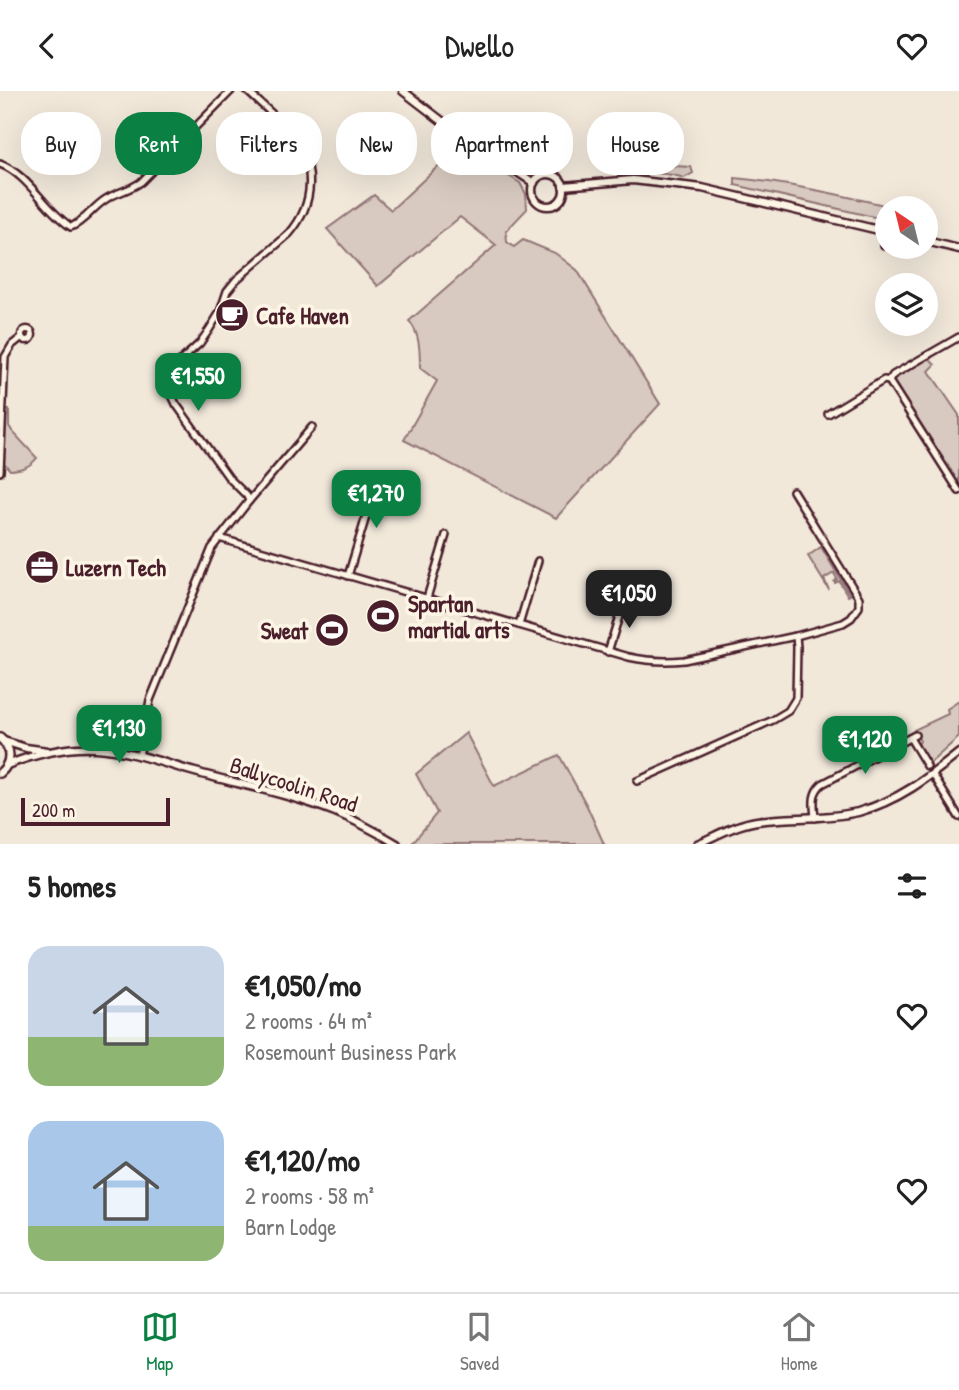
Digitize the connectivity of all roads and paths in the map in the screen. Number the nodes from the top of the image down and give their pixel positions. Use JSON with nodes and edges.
{"nodes":[{"id":1,"x":230,"y":91,"type":"edge"},
{"id":2,"x":247,"y":91,"type":"edge"},
{"id":3,"x":403,"y":91,"type":"edge"},
{"id":4,"x":0,"y":164,"type":"edge"},
{"id":5,"x":534,"y":183,"type":"junction"},
{"id":6,"x":564,"y":186,"type":"junction"},
{"id":7,"x":875,"y":229,"type":"edge"},
{"id":8,"x":938,"y":244,"type":"edge"},
{"id":9,"x":959,"y":249,"type":"edge"},
{"id":10,"x":22,"y":337,"type":"dead end"},
{"id":11,"x":959,"y":337,"type":"edge"},
{"id":12,"x":889,"y":380,"type":"junction"},
{"id":13,"x":828,"y":414,"type":"dead end"},
{"id":14,"x":312,"y":427,"type":"dead end"},
{"id":15,"x":0,"y":472,"type":"edge"},
{"id":16,"x":378,"y":477,"type":"dead end"},
{"id":17,"x":793,"y":491,"type":"dead end"},
{"id":18,"x":959,"y":491,"type":"edge"},
{"id":19,"x":249,"y":501,"type":"junction"},
{"id":20,"x":446,"y":535,"type":"dead end"},
{"id":21,"x":219,"y":538,"type":"junction"},
{"id":22,"x":538,"y":561,"type":"dead end"},
{"id":23,"x":348,"y":576,"type":"junction"},
{"id":24,"x":427,"y":598,"type":"junction"},
{"id":25,"x":624,"y":600,"type":"dead end"},
{"id":26,"x":519,"y":625,"type":"junction"},
{"id":27,"x":796,"y":636,"type":"junction"},
{"id":28,"x":608,"y":652,"type":"junction"},
{"id":29,"x":2,"y":740,"type":"edge"},
{"id":30,"x":52,"y":751,"type":"junction"},
{"id":31,"x":959,"y":753,"type":"edge"},
{"id":32,"x":139,"y":756,"type":"junction"},
{"id":33,"x":7,"y":765,"type":"junction"},
{"id":34,"x":927,"y":766,"type":"dead end"},
{"id":35,"x":0,"y":773,"type":"edge"},
{"id":36,"x":933,"y":775,"type":"junction"},
{"id":37,"x":637,"y":781,"type":"dead end"},
{"id":38,"x":959,"y":817,"type":"edge"},
{"id":39,"x":815,"y":818,"type":"junction"},
{"id":40,"x":397,"y":844,"type":"edge"},
{"id":41,"x":697,"y":844,"type":"edge"}],
"edges":[{"from":1,"to":4,"type":"street"},
{"from":2,"to":19,"type":"street"},
{"from":3,"to":5,"type":"street"},
{"from":5,"to":6,"type":"street"},
{"from":5,"to":6,"type":"street"},
{"from":6,"to":7,"type":"street"},
{"from":8,"to":9,"type":"street"},
{"from":10,"to":15,"type":"street"},
{"from":11,"to":12,"type":"street"},
{"from":12,"to":13,"type":"street"},
{"from":12,"to":18,"type":"street"},
{"from":14,"to":19,"type":"street"},
{"from":16,"to":23,"type":"street"},
{"from":17,"to":27,"type":"street"},
{"from":19,"to":21,"type":"street"},
{"from":20,"to":24,"type":"street"},
{"from":21,"to":23,"type":"street"},
{"from":21,"to":32,"type":"street"},
{"from":22,"to":26,"type":"street"},
{"from":23,"to":24,"type":"street"},
{"from":24,"to":26,"type":"street"},
{"from":25,"to":28,"type":"street"},
{"from":26,"to":28,"type":"street"},
{"from":27,"to":28,"type":"street"},
{"from":27,"to":37,"type":"street"},
{"from":29,"to":30,"type":"street","name":"Ballycoolin Road"},
{"from":29,"to":33,"type":"main road"},
{"from":30,"to":32,"type":"street","name":"Ballycoolin Road"},
{"from":30,"to":33,"type":"street","name":"Ballycoolin Road"},
{"from":31,"to":36,"type":"street"},
{"from":32,"to":40,"type":"street","name":"Ballycoolin Road"},
{"from":33,"to":35,"type":"main road"},
{"from":34,"to":39,"type":"street"},
{"from":36,"to":38,"type":"street"},
{"from":36,"to":39,"type":"street"},
{"from":39,"to":41,"type":"street"}]}
